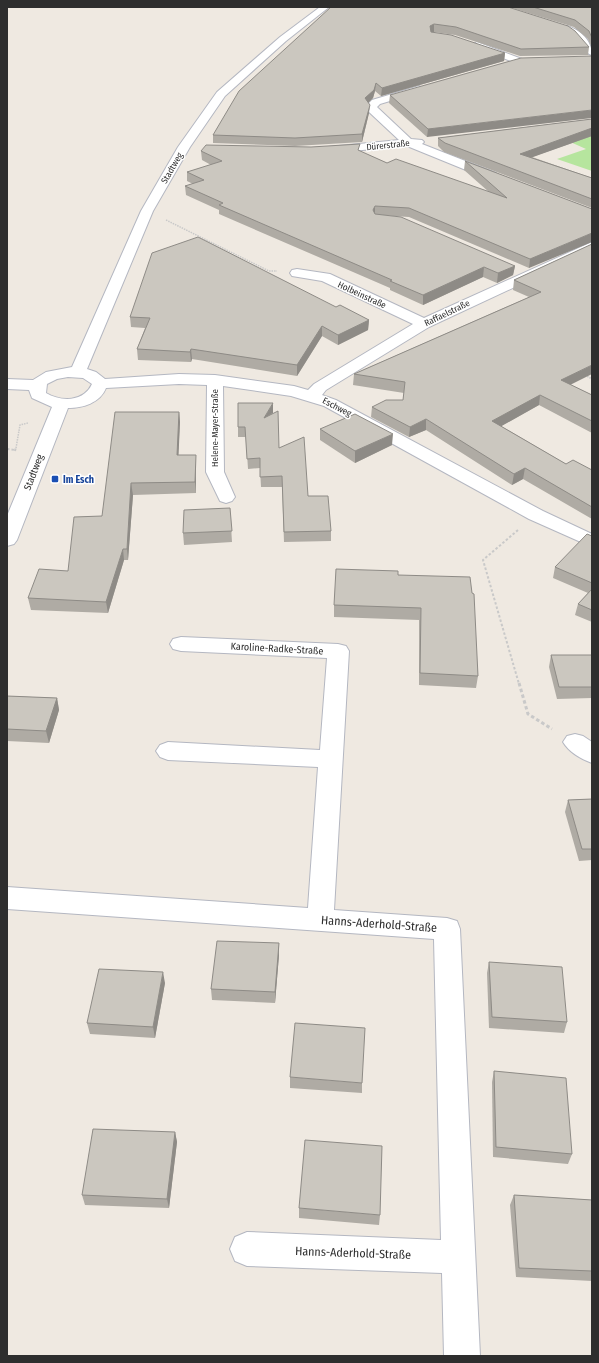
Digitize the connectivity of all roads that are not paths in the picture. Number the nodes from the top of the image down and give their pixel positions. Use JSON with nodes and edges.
{"nodes":[{"id":1,"x":325,"y":7,"type":"edge"},
{"id":2,"x":560,"y":26,"type":"edge"},
{"id":3,"x":466,"y":42,"type":"edge"},
{"id":4,"x":589,"y":56,"type":"edge"},
{"id":5,"x":532,"y":60,"type":"edge"},
{"id":6,"x":519,"y":61,"type":"junction"},
{"id":7,"x":499,"y":66,"type":"edge"},
{"id":8,"x":427,"y":87,"type":"edge"},
{"id":9,"x":432,"y":140,"type":"edge"},
{"id":10,"x":409,"y":143,"type":"junction"},
{"id":11,"x":184,"y":147,"type":"junction"},
{"id":12,"x":199,"y":148,"type":"dead end"},
{"id":13,"x":318,"y":150,"type":"edge"},
{"id":14,"x":506,"y":182,"type":"edge"},
{"id":15,"x":592,"y":246,"type":"edge"},
{"id":16,"x":513,"y":268,"type":"edge"},
{"id":17,"x":298,"y":273,"type":"road end"},
{"id":18,"x":528,"y":275,"type":"junction"},
{"id":19,"x":424,"y":324,"type":"junction"},
{"id":20,"x":78,"y":372,"type":"junction"},
{"id":21,"x":215,"y":380,"type":"junction"},
{"id":22,"x":7,"y":384,"type":"edge"},
{"id":23,"x":100,"y":384,"type":"junction"},
{"id":24,"x":37,"y":385,"type":"junction"},
{"id":25,"x":312,"y":396,"type":"junction"},
{"id":26,"x":60,"y":404,"type":"junction"},
{"id":27,"x":226,"y":497,"type":"dead end"},
{"id":28,"x":7,"y":540,"type":"edge"},
{"id":29,"x":592,"y":541,"type":"edge"},
{"id":30,"x":180,"y":644,"type":"dead end"},
{"id":31,"x":168,"y":751,"type":"dead end"},
{"id":32,"x":331,"y":759,"type":"junction"},
{"id":33,"x":7,"y":898,"type":"edge"},
{"id":34,"x":320,"y":920,"type":"junction"},
{"id":35,"x":247,"y":1248,"type":"dead end"},
{"id":36,"x":459,"y":1257,"type":"junction"},
{"id":37,"x":462,"y":1356,"type":"edge"}],
"edges":[{"from":1,"to":11,"type":"street","name":"Stadtweg"},
{"from":2,"to":4,"type":"street"},
{"from":3,"to":6,"type":"street"},
{"from":5,"to":6,"type":"street"},
{"from":6,"to":7,"type":"street"},
{"from":8,"to":10,"type":"street"},
{"from":9,"to":10,"type":"street","name":"Dürerstraße"},
{"from":10,"to":13,"type":"street","name":"Dürerstraße"},
{"from":10,"to":14,"type":"street"},
{"from":11,"to":12,"type":"street"},
{"from":11,"to":20,"type":"street","name":"Stadtweg"},
{"from":15,"to":18,"type":"street","name":"Raffaelstraße"},
{"from":16,"to":18,"type":"street"},
{"from":17,"to":19,"type":"street","name":"Holbeinstraße"},
{"from":18,"to":19,"type":"street","name":"Raffaelstraße"},
{"from":19,"to":25,"type":"street","name":"Raffaelstraße"},
{"from":20,"to":23,"type":"street"},
{"from":20,"to":24,"type":"street"},
{"from":21,"to":23,"type":"street","name":"Eschweg"},
{"from":21,"to":25,"type":"street","name":"Eschweg"},
{"from":21,"to":27,"type":"street","name":"Helene-Mayer-Straße"},
{"from":22,"to":24,"type":"street"},
{"from":23,"to":26,"type":"street"},
{"from":24,"to":26,"type":"street"},
{"from":25,"to":29,"type":"street","name":"Eschweg"},
{"from":26,"to":28,"type":"street","name":"Stadtweg"},
{"from":30,"to":32,"type":"street","name":"Karoline-Radke-Straße"},
{"from":31,"to":32,"type":"street"},
{"from":32,"to":34,"type":"street","name":"Karoline-Radke-Straße"},
{"from":33,"to":34,"type":"street","name":"Hanns-Aderhold-Straße"},
{"from":34,"to":36,"type":"street","name":"Hanns-Aderhold-Straße"},
{"from":35,"to":36,"type":"street","name":"Hanns-Aderhold-Straße"},
{"from":36,"to":37,"type":"street","name":"Hanns-Aderhold-Straße"}]}
